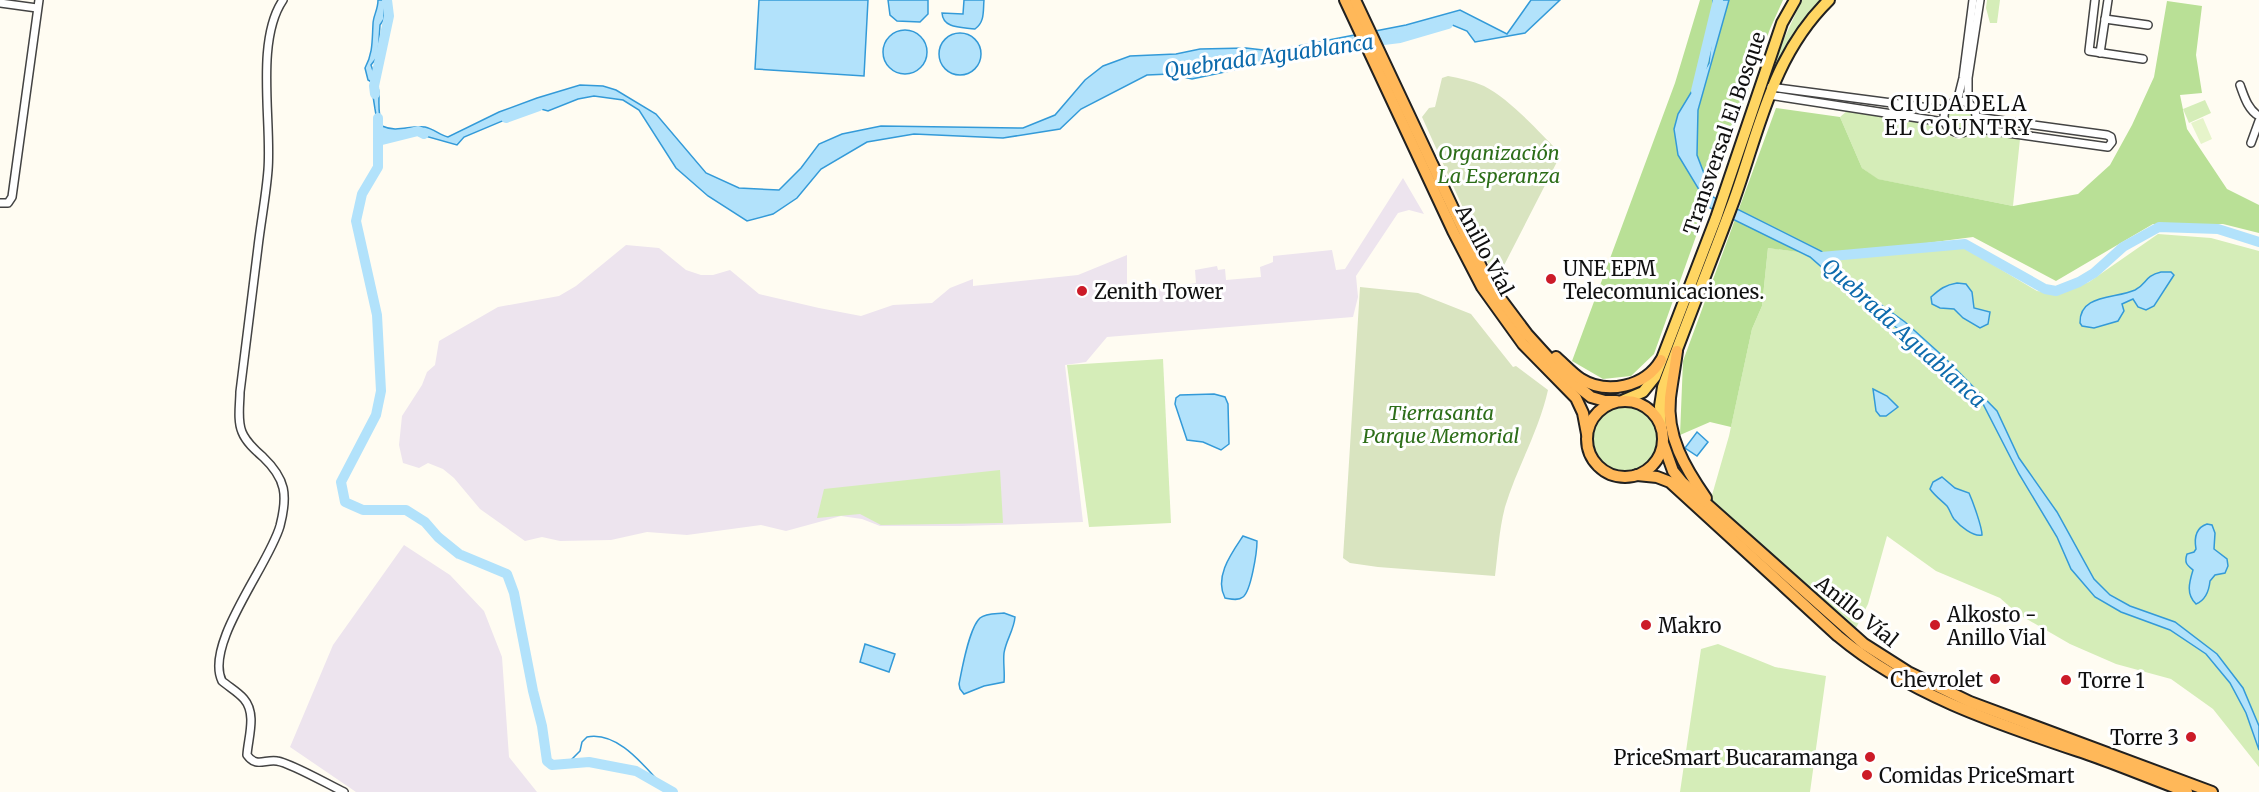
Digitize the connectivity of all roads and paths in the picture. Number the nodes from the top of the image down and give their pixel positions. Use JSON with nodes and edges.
{"nodes":[{"id":1,"x":283,"y":0,"type":"edge"},
{"id":2,"x":1345,"y":0,"type":"edge"},
{"id":3,"x":1355,"y":0,"type":"edge"},
{"id":4,"x":1795,"y":0,"type":"edge"},
{"id":5,"x":1829,"y":0,"type":"edge"},
{"id":6,"x":1973,"y":0,"type":"edge"},
{"id":7,"x":1980,"y":0,"type":"edge"},
{"id":8,"x":2095,"y":0,"type":"edge"},
{"id":9,"x":2108,"y":0,"type":"edge"},
{"id":10,"x":0,"y":3,"type":"edge"},
{"id":11,"x":38,"y":4,"type":"edge"},
{"id":12,"x":1359,"y":17,"type":"junction"},
{"id":13,"x":2105,"y":19,"type":"junction"},
{"id":14,"x":2148,"y":25,"type":"dead end"},
{"id":15,"x":1374,"y":49,"type":"junction"},
{"id":16,"x":2100,"y":53,"type":"junction"},
{"id":17,"x":2143,"y":59,"type":"dead end"},
{"id":18,"x":2240,"y":85,"type":"dead end"},
{"id":19,"x":1770,"y":91,"type":"junction"},
{"id":20,"x":1957,"y":102,"type":"junction"},
{"id":21,"x":1968,"y":104,"type":"junction"},
{"id":22,"x":1945,"y":110,"type":"junction"},
{"id":23,"x":2259,"y":116,"type":"edge"},
{"id":24,"x":1976,"y":117,"type":"junction"},
{"id":25,"x":1944,"y":122,"type":"junction"},
{"id":26,"x":2259,"y":122,"type":"edge"},
{"id":27,"x":1972,"y":128,"type":"junction"},
{"id":28,"x":2252,"y":142,"type":"dead end"},
{"id":29,"x":1729,"y":196,"type":"junction"},
{"id":30,"x":0,"y":203,"type":"edge"},
{"id":31,"x":1721,"y":220,"type":"junction"},
{"id":32,"x":1538,"y":345,"type":"junction"},
{"id":33,"x":1677,"y":351,"type":"junction"},
{"id":34,"x":1661,"y":360,"type":"junction"},
{"id":35,"x":1620,"y":401,"type":"junction"},
{"id":36,"x":1661,"y":426,"type":"junction"},
{"id":37,"x":1587,"y":434,"type":"junction"},
{"id":38,"x":1663,"y":443,"type":"junction"},
{"id":39,"x":1637,"y":475,"type":"junction"},
{"id":40,"x":1723,"y":520,"type":"junction"},
{"id":41,"x":327,"y":789,"type":"edge"},
{"id":42,"x":344,"y":792,"type":"edge"},
{"id":43,"x":2187,"y":792,"type":"edge"},
{"id":44,"x":2212,"y":792,"type":"edge"}],
"edges":[{"from":1,"to":41,"type":"street"},
{"from":2,"to":12,"type":"highway","name":"Anillo Víal"},
{"from":3,"to":12,"type":"highway","name":"Anillo Víal"},
{"from":4,"to":29,"type":"main road","name":"Transversal El Bosque"},
{"from":5,"to":19,"type":"main road","name":"Transversal El Bosque"},
{"from":6,"to":20,"type":"street"},
{"from":7,"to":21,"type":"street"},
{"from":8,"to":16,"type":"street"},
{"from":9,"to":13,"type":"street"},
{"from":10,"to":11,"type":"street"},
{"from":11,"to":30,"type":"street"},
{"from":12,"to":15,"type":"highway","name":"Anillo Víal"},
{"from":13,"to":14,"type":"street"},
{"from":13,"to":16,"type":"street"},
{"from":15,"to":32,"type":"highway","name":"Anillo Víal"},
{"from":15,"to":37,"type":"highway","name":"Anillo Víal"},
{"from":16,"to":17,"type":"street"},
{"from":18,"to":23,"type":"street"},
{"from":19,"to":22,"type":"street"},
{"from":19,"to":25,"type":"street"},
{"from":19,"to":29,"type":"main road","name":"Transversal El Bosque"},
{"from":20,"to":21,"type":"street"},
{"from":20,"to":22,"type":"street"},
{"from":21,"to":24,"type":"street"},
{"from":22,"to":25,"type":"street"},
{"from":24,"to":27,"type":"street"},
{"from":24,"to":27,"type":"street"},
{"from":25,"to":27,"type":"street"},
{"from":26,"to":28,"type":"street"},
{"from":29,"to":31,"type":"main road","name":"Transversal El Bosque"},
{"from":31,"to":33,"type":"main road","name":"Transversal El Bosque"},
{"from":31,"to":34,"type":"main road","name":"Transversal El Bosque"},
{"from":32,"to":34,"type":"highway"},
{"from":32,"to":35,"type":"highway","name":"Anillo Víal"},
{"from":33,"to":36,"type":"main road","name":"Transversal El Bosque"},
{"from":33,"to":40,"type":"highway"},
{"from":34,"to":35,"type":"main road","name":"Transversal El Bosque"},
{"from":35,"to":36,"type":"highway"},
{"from":35,"to":37,"type":"highway"},
{"from":36,"to":38,"type":"highway"},
{"from":37,"to":39,"type":"highway"},
{"from":38,"to":39,"type":"highway"},
{"from":38,"to":40,"type":"highway","name":"Anillo Víal"},
{"from":39,"to":43,"type":"highway","name":"Anillo Víal"},
{"from":40,"to":44,"type":"highway","name":"Anillo Víal"},
{"from":41,"to":42,"type":"street"}]}
